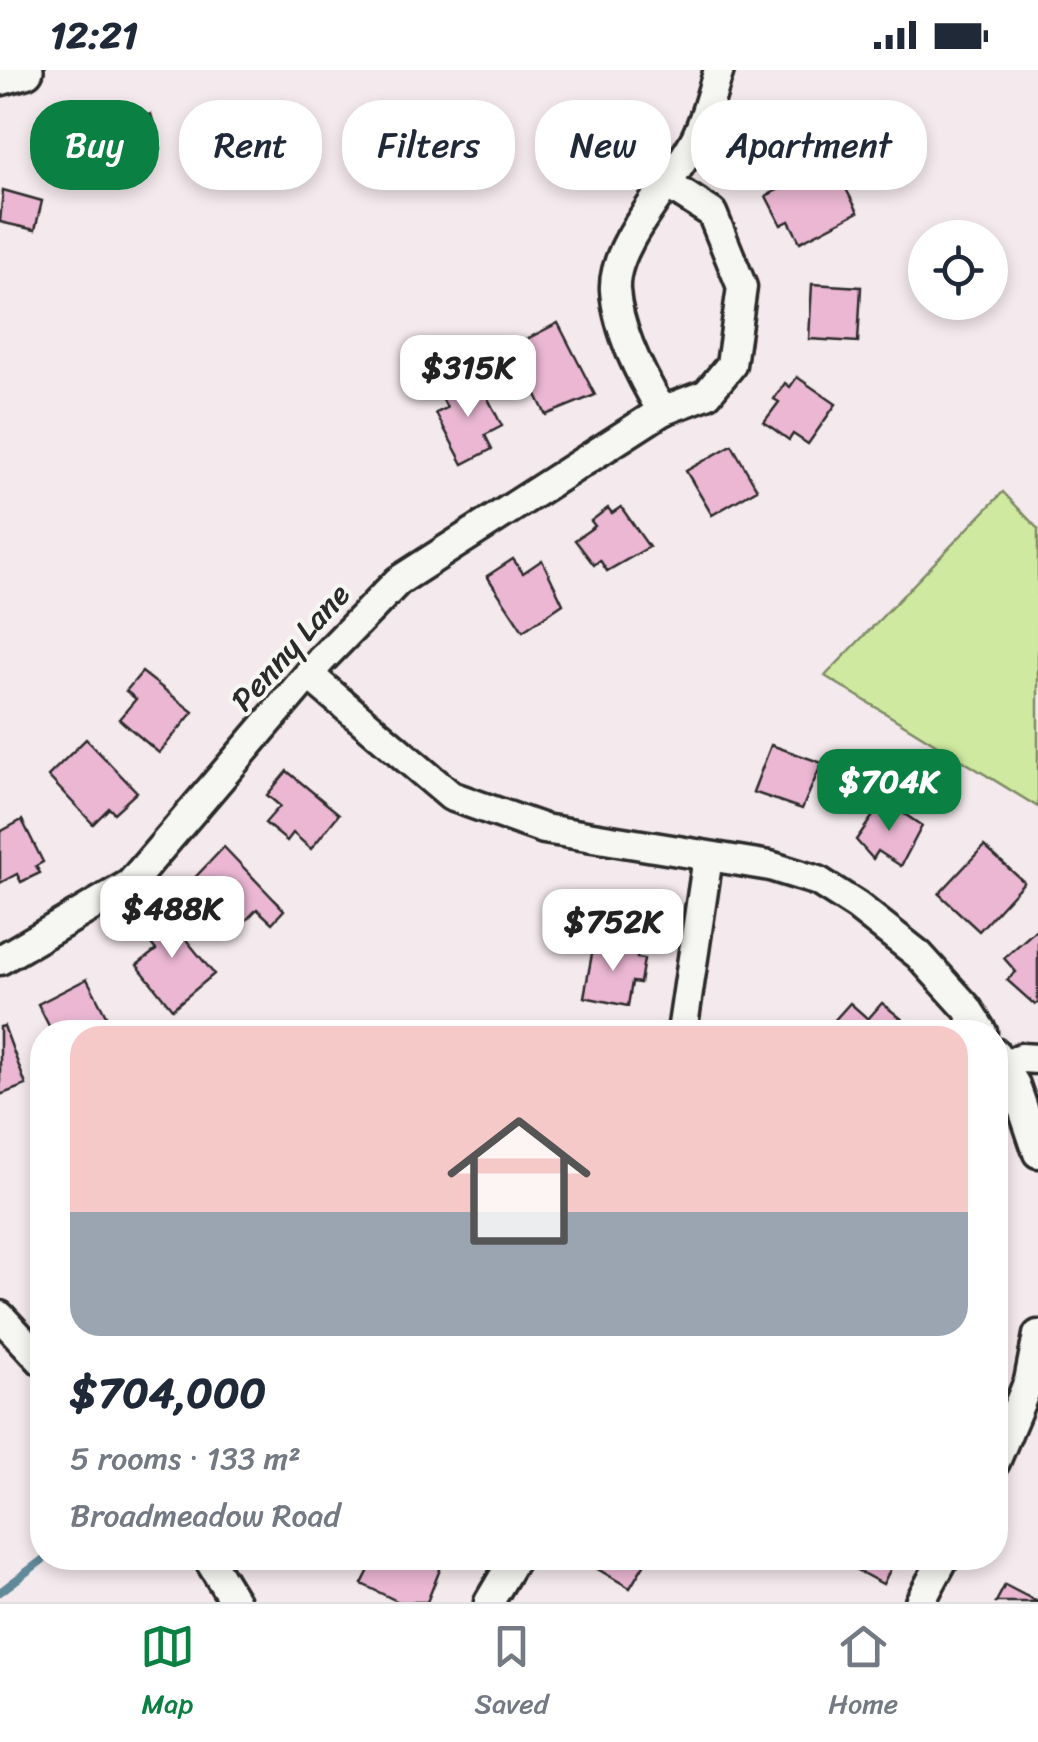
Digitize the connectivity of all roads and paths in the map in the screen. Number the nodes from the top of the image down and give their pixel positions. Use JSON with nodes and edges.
{"nodes":[{"id":1,"x":25,"y":70,"type":"edge"},
{"id":2,"x":718,"y":70,"type":"edge"},
{"id":3,"x":0,"y":76,"type":"edge"},
{"id":4,"x":671,"y":178,"type":"edge"},
{"id":5,"x":671,"y":186,"type":"edge"},
{"id":6,"x":663,"y":190,"type":"edge"},
{"id":7,"x":662,"y":411,"type":"junction"},
{"id":8,"x":309,"y":675,"type":"junction"},
{"id":9,"x":708,"y":857,"type":"junction"},
{"id":10,"x":0,"y":960,"type":"edge"},
{"id":11,"x":684,"y":1020,"type":"edge"},
{"id":12,"x":974,"y":1020,"type":"edge"},
{"id":13,"x":1008,"y":1059,"type":"edge"},
{"id":14,"x":1038,"y":1059,"type":"edge"},
{"id":15,"x":1008,"y":1072,"type":"edge"},
{"id":16,"x":1038,"y":1153,"type":"edge"},
{"id":17,"x":0,"y":1316,"type":"edge"},
{"id":18,"x":1038,"y":1336,"type":"edge"},
{"id":19,"x":30,"y":1348,"type":"edge"},
{"id":20,"x":1008,"y":1431,"type":"edge"},
{"id":21,"x":215,"y":1570,"type":"edge"},
{"id":22,"x":508,"y":1570,"type":"edge"},
{"id":23,"x":937,"y":1570,"type":"edge"},
{"id":24,"x":235,"y":1602,"type":"edge"},
{"id":25,"x":489,"y":1602,"type":"edge"},
{"id":26,"x":920,"y":1602,"type":"edge"}],
"edges":[{"from":1,"to":3,"type":"street"},
{"from":2,"to":4,"type":"street"},
{"from":5,"to":7,"type":"street","name":"Penny Lane"},
{"from":6,"to":7,"type":"street"},
{"from":7,"to":8,"type":"street","name":"Penny Lane"},
{"from":8,"to":9,"type":"street"},
{"from":8,"to":10,"type":"street","name":"Penny Lane"},
{"from":9,"to":11,"type":"street"},
{"from":9,"to":12,"type":"street"},
{"from":13,"to":14,"type":"street"},
{"from":15,"to":16,"type":"street"},
{"from":17,"to":19,"type":"street"},
{"from":18,"to":20,"type":"street"},
{"from":21,"to":24,"type":"street"},
{"from":22,"to":25,"type":"street"},
{"from":23,"to":26,"type":"street"}]}
